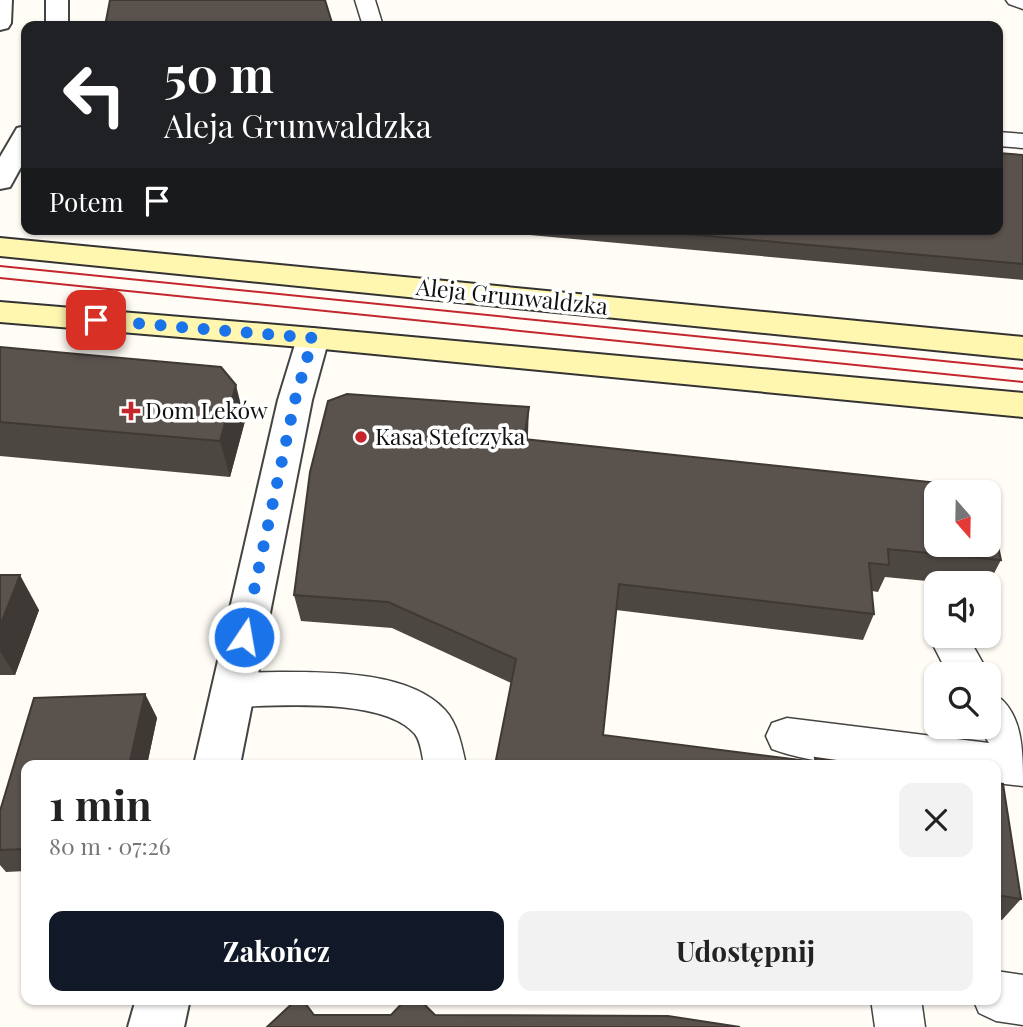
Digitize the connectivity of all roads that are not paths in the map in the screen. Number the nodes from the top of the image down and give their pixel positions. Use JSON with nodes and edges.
{"nodes":[{"id":1,"x":1,"y":0,"type":"edge"},
{"id":2,"x":57,"y":0,"type":"edge"},
{"id":3,"x":365,"y":0,"type":"edge"},
{"id":4,"x":1016,"y":0,"type":"edge"},
{"id":5,"x":1023,"y":3,"type":"edge"},
{"id":6,"x":57,"y":21,"type":"edge"},
{"id":7,"x":371,"y":21,"type":"edge"},
{"id":8,"x":0,"y":23,"type":"edge"},
{"id":9,"x":1003,"y":139,"type":"edge"},
{"id":10,"x":1023,"y":141,"type":"edge"},
{"id":11,"x":21,"y":143,"type":"edge"},
{"id":12,"x":0,"y":181,"type":"edge"},
{"id":13,"x":0,"y":247,"type":"edge"},
{"id":14,"x":3,"y":316,"type":"edge"},
{"id":15,"x":313,"y":338,"type":"junction"},
{"id":16,"x":1023,"y":348,"type":"edge"},
{"id":17,"x":1023,"y":405,"type":"edge"},
{"id":18,"x":233,"y":690,"type":"junction"},
{"id":19,"x":1001,"y":726,"type":"edge"},
{"id":20,"x":786,"y":736,"type":"dead end"},
{"id":21,"x":1023,"y":758,"type":"edge"},
{"id":22,"x":218,"y":760,"type":"edge"},
{"id":23,"x":443,"y":760,"type":"edge"},
{"id":24,"x":969,"y":760,"type":"edge"},
{"id":25,"x":1001,"y":764,"type":"edge"},
{"id":26,"x":1023,"y":767,"type":"edge"},
{"id":27,"x":1001,"y":997,"type":"edge"},
{"id":28,"x":1023,"y":1000,"type":"edge"},
{"id":29,"x":162,"y":1005,"type":"edge"},
{"id":30,"x":897,"y":1005,"type":"edge"},
{"id":31,"x":156,"y":1027,"type":"edge"},
{"id":32,"x":900,"y":1027,"type":"edge"}],
"edges":[{"from":1,"to":8,"type":"street"},
{"from":2,"to":6,"type":"street"},
{"from":3,"to":7,"type":"lane"},
{"from":4,"to":5,"type":"lane"},
{"from":9,"to":10,"type":"lane"},
{"from":11,"to":12,"type":"street"},
{"from":13,"to":16,"type":"main road","name":"Aleja Grunwaldzka"},
{"from":14,"to":15,"type":"main road"},
{"from":15,"to":17,"type":"main road"},
{"from":15,"to":18,"type":"street"},
{"from":18,"to":22,"type":"street"},
{"from":18,"to":23,"type":"lane"},
{"from":19,"to":21,"type":"lane"},
{"from":20,"to":24,"type":"lane"},
{"from":25,"to":26,"type":"lane"},
{"from":27,"to":28,"type":"lane"},
{"from":29,"to":31,"type":"street"},
{"from":30,"to":32,"type":"lane"}]}
